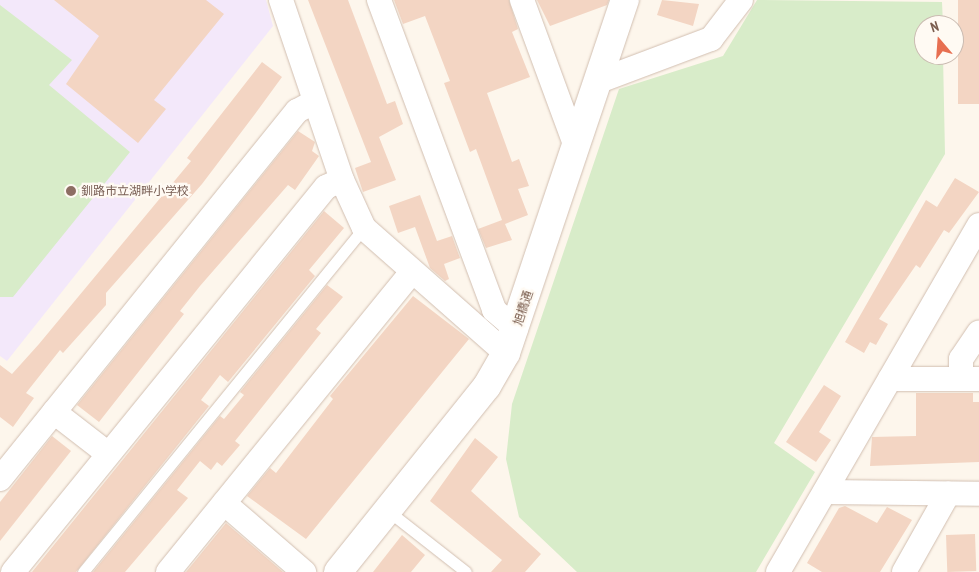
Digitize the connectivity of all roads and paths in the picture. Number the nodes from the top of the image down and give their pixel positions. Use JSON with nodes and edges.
{"nodes":[{"id":1,"x":281,"y":0,"type":"edge"},
{"id":2,"x":379,"y":0,"type":"edge"},
{"id":3,"x":522,"y":0,"type":"edge"},
{"id":4,"x":625,"y":0,"type":"edge"},
{"id":5,"x":741,"y":0,"type":"edge"},
{"id":6,"x":599,"y":81,"type":"junction"},
{"id":7,"x":314,"y":102,"type":"junction"},
{"id":8,"x":576,"y":146,"type":"junction"},
{"id":9,"x":342,"y":180,"type":"junction"},
{"id":10,"x":979,"y":225,"type":"edge"},
{"id":11,"x":364,"y":228,"type":"junction"},
{"id":12,"x":410,"y":273,"type":"junction"},
{"id":13,"x":979,"y":332,"type":"edge"},
{"id":14,"x":511,"y":341,"type":"junction"},
{"id":15,"x":890,"y":379,"type":"junction"},
{"id":16,"x":970,"y":379,"type":"edge"},
{"id":17,"x":54,"y":412,"type":"junction"},
{"id":18,"x":107,"y":453,"type":"junction"},
{"id":19,"x":0,"y":479,"type":"edge"},
{"id":20,"x":826,"y":492,"type":"junction"},
{"id":21,"x":948,"y":494,"type":"junction"},
{"id":22,"x":979,"y":494,"type":"edge"},
{"id":23,"x":224,"y":503,"type":"junction"},
{"id":24,"x":387,"y":510,"type":"junction"},
{"id":25,"x":13,"y":572,"type":"edge"},
{"id":26,"x":83,"y":572,"type":"edge"},
{"id":27,"x":168,"y":572,"type":"edge"},
{"id":28,"x":304,"y":572,"type":"edge"},
{"id":29,"x":338,"y":572,"type":"edge"},
{"id":30,"x":466,"y":572,"type":"edge"},
{"id":31,"x":778,"y":572,"type":"edge"},
{"id":32,"x":904,"y":572,"type":"edge"}],
"edges":[{"from":1,"to":7,"type":"street"},
{"from":2,"to":14,"type":"street"},
{"from":3,"to":8,"type":"street"},
{"from":4,"to":6,"type":"street","name":"旭橋通"},
{"from":5,"to":6,"type":"street"},
{"from":6,"to":8,"type":"street","name":"旭橋通"},
{"from":7,"to":9,"type":"street"},
{"from":7,"to":17,"type":"street"},
{"from":8,"to":14,"type":"street","name":"旭橋通"},
{"from":9,"to":11,"type":"street"},
{"from":9,"to":18,"type":"street"},
{"from":10,"to":15,"type":"street"},
{"from":11,"to":12,"type":"street"},
{"from":11,"to":26,"type":"lane"},
{"from":12,"to":14,"type":"street"},
{"from":12,"to":23,"type":"street"},
{"from":13,"to":16,"type":"street"},
{"from":14,"to":24,"type":"street","name":"旭橋通"},
{"from":15,"to":16,"type":"street"},
{"from":15,"to":20,"type":"street"},
{"from":17,"to":18,"type":"street"},
{"from":17,"to":19,"type":"street"},
{"from":18,"to":25,"type":"street"},
{"from":20,"to":21,"type":"street"},
{"from":20,"to":31,"type":"street"},
{"from":21,"to":22,"type":"street"},
{"from":21,"to":32,"type":"street"},
{"from":23,"to":27,"type":"street"},
{"from":23,"to":28,"type":"street"},
{"from":24,"to":29,"type":"street","name":"旭橋通"},
{"from":24,"to":30,"type":"lane"}]}
